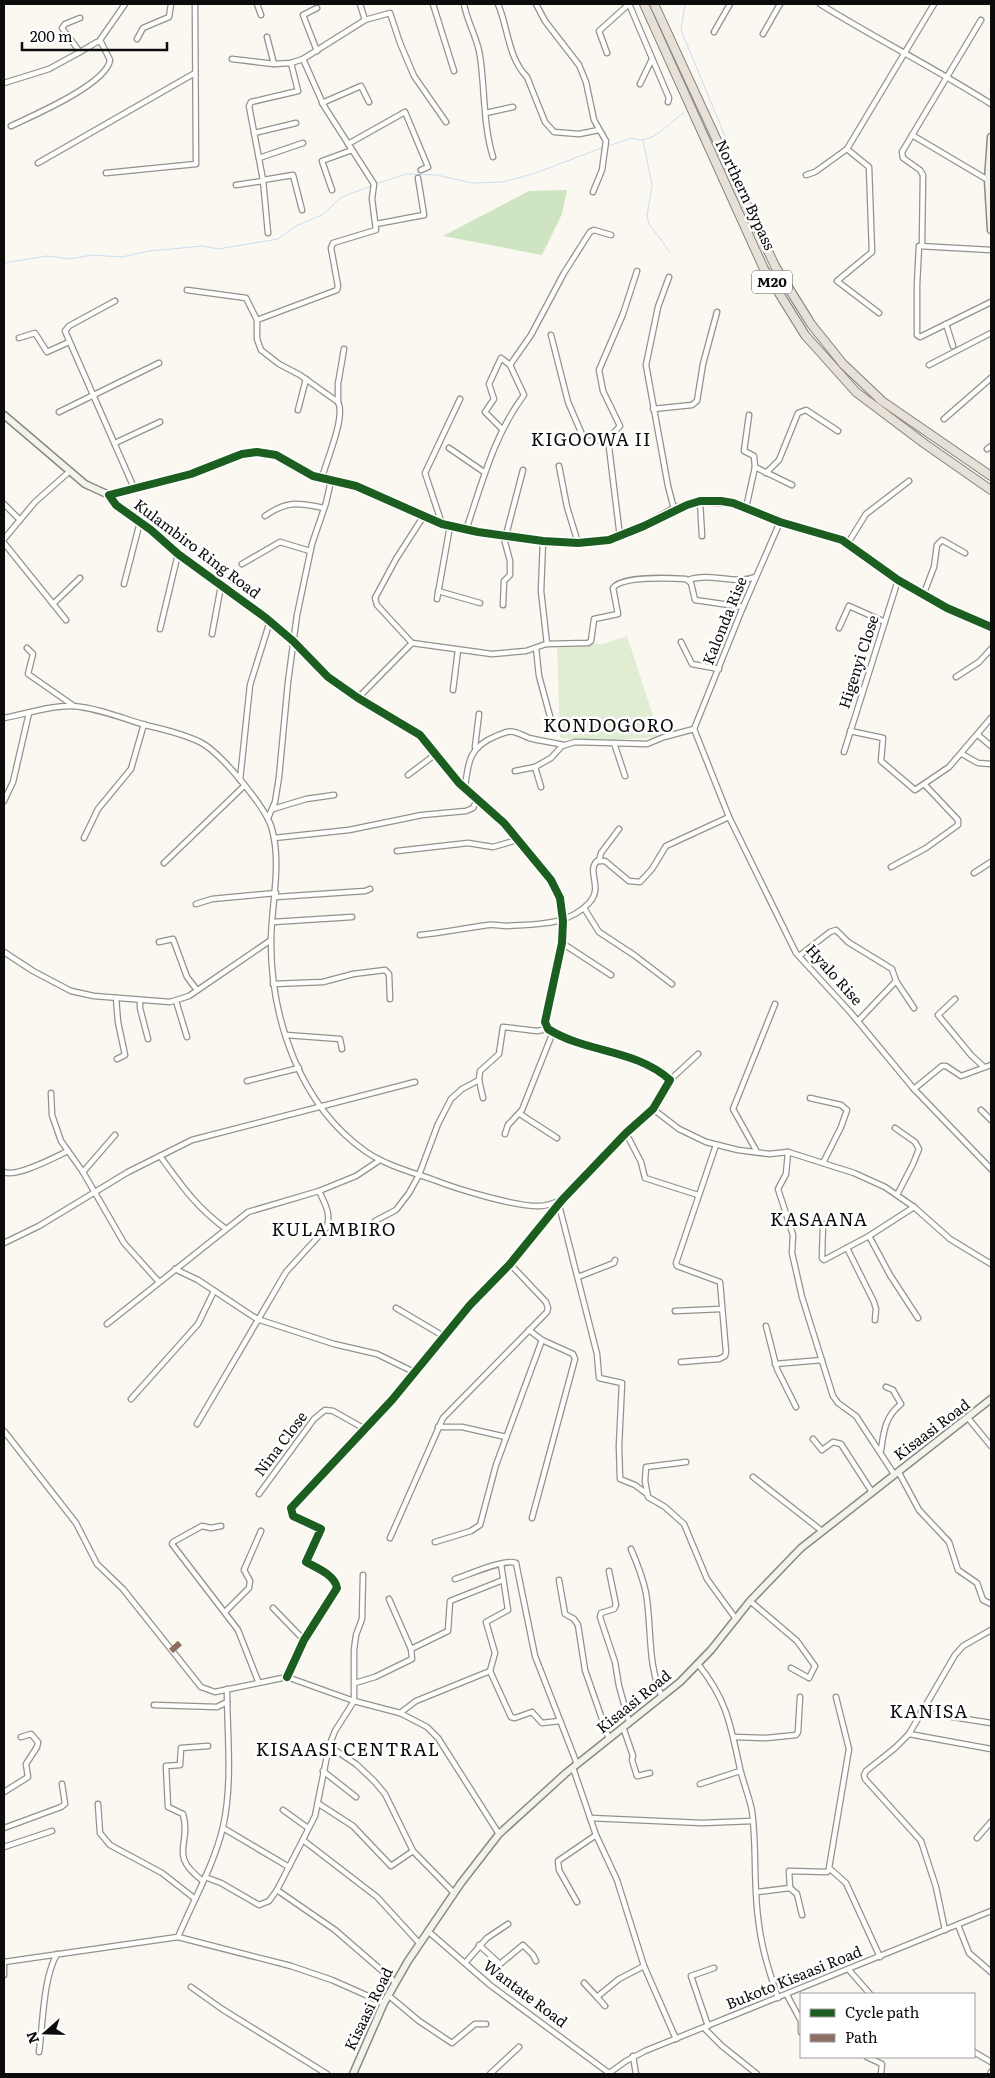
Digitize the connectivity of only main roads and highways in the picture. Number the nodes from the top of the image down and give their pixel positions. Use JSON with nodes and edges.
{"nodes":[{"id":1,"x":644,"y":4,"type":"edge"},
{"id":2,"x":654,"y":4,"type":"edge"},
{"id":3,"x":991,"y":476,"type":"edge"},
{"id":4,"x":991,"y":490,"type":"edge"}],
"edges":[{"from":1,"to":4,"type":"highway","name":"Northern Bypass","number":"M20"},
{"from":2,"to":3,"type":"highway","name":"Northern Bypass","number":"M20"}]}
